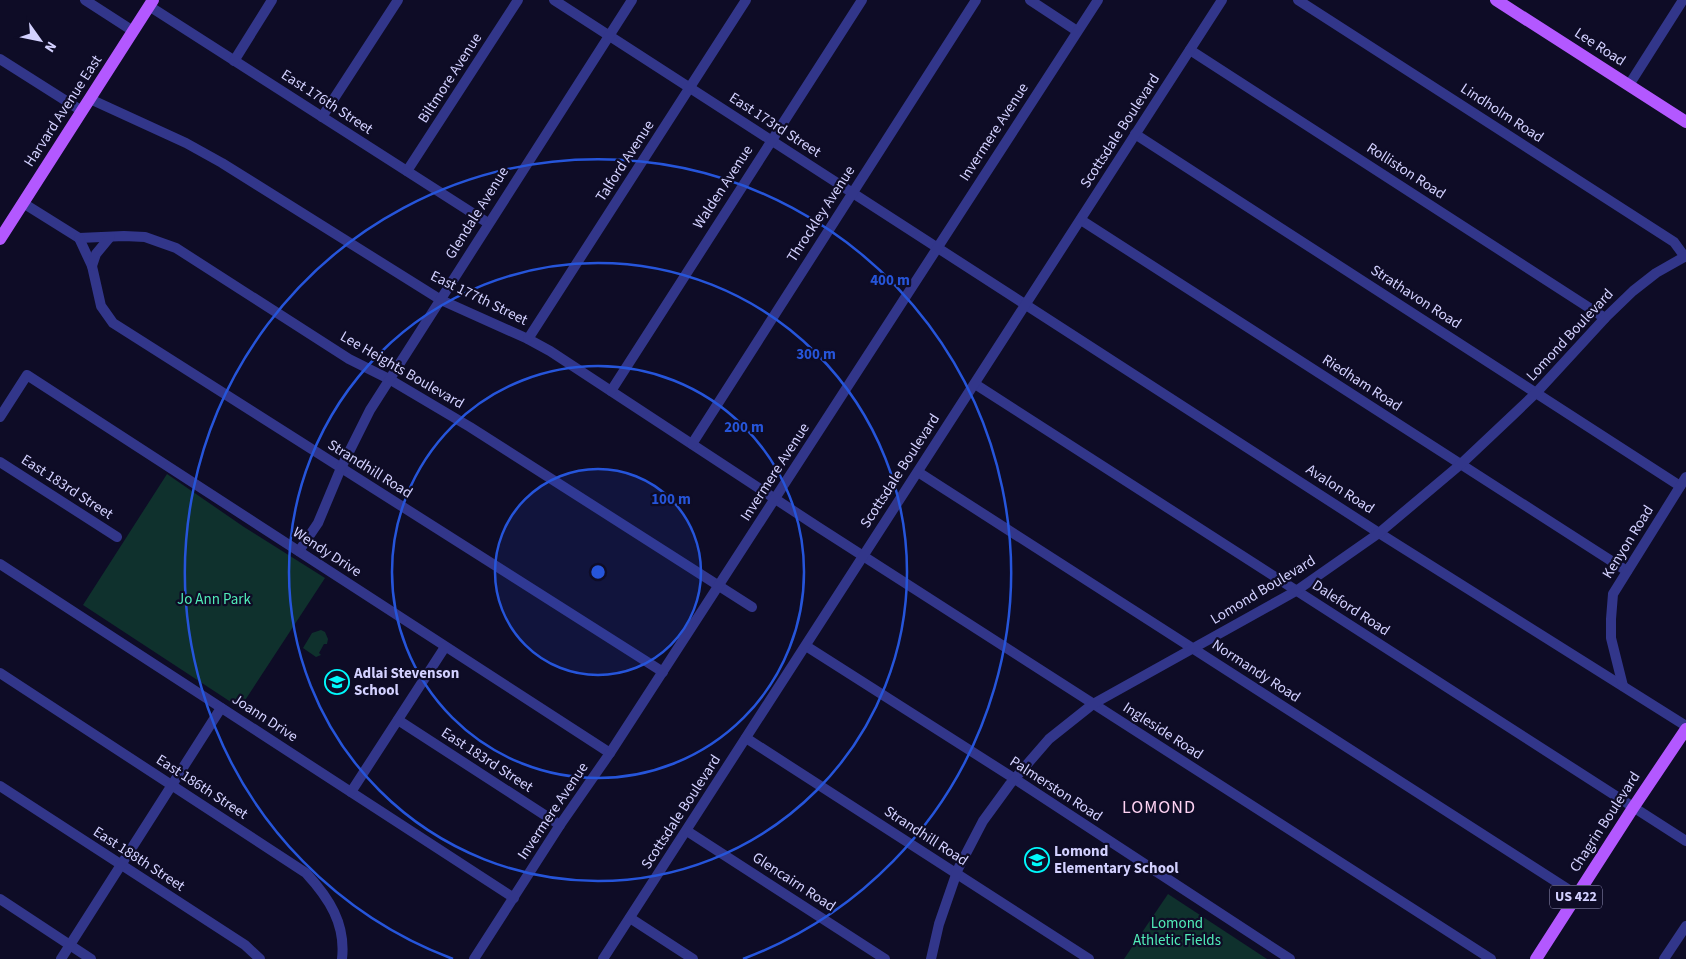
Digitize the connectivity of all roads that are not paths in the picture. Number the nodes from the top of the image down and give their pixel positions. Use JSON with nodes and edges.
{"nodes":[{"id":1,"x":85,"y":0,"type":"edge"},
{"id":2,"x":272,"y":0,"type":"edge"},
{"id":3,"x":398,"y":0,"type":"edge"},
{"id":4,"x":518,"y":0,"type":"edge"},
{"id":5,"x":554,"y":0,"type":"edge"},
{"id":6,"x":632,"y":0,"type":"edge"},
{"id":7,"x":746,"y":0,"type":"edge"},
{"id":8,"x":862,"y":0,"type":"edge"},
{"id":9,"x":976,"y":0,"type":"edge"},
{"id":10,"x":1030,"y":0,"type":"edge"},
{"id":11,"x":1098,"y":0,"type":"edge"},
{"id":12,"x":1222,"y":0,"type":"edge"},
{"id":13,"x":1298,"y":0,"type":"edge"},
{"id":14,"x":1496,"y":0,"type":"edge"},
{"id":15,"x":1683,"y":0,"type":"edge"},
{"id":16,"x":151,"y":3,"type":"edge"},
{"id":17,"x":133,"y":31,"type":"junction"},
{"id":18,"x":1078,"y":31,"type":"junction"},
{"id":19,"x":609,"y":36,"type":"junction"},
{"id":20,"x":1190,"y":50,"type":"junction"},
{"id":21,"x":0,"y":58,"type":"edge"},
{"id":22,"x":234,"y":61,"type":"junction"},
{"id":23,"x":1629,"y":85,"type":"junction"},
{"id":24,"x":690,"y":88,"type":"junction"},
{"id":25,"x":90,"y":99,"type":"junction"},
{"id":26,"x":82,"y":111,"type":"junction"},
{"id":27,"x":322,"y":117,"type":"junction"},
{"id":28,"x":1686,"y":122,"type":"edge"},
{"id":29,"x":1135,"y":134,"type":"junction"},
{"id":30,"x":771,"y":140,"type":"junction"},
{"id":31,"x":407,"y":171,"type":"junction"},
{"id":32,"x":853,"y":192,"type":"junction"},
{"id":33,"x":23,"y":202,"type":"junction"},
{"id":34,"x":1081,"y":220,"type":"junction"},
{"id":35,"x":488,"y":223,"type":"junction"},
{"id":36,"x":110,"y":237,"type":"junction"},
{"id":37,"x":79,"y":238,"type":"junction"},
{"id":38,"x":0,"y":239,"type":"edge"},
{"id":39,"x":938,"y":247,"type":"junction"},
{"id":40,"x":1685,"y":256,"type":"edge"},
{"id":41,"x":92,"y":266,"type":"junction"},
{"id":42,"x":980,"y":274,"type":"joint"},
{"id":43,"x":441,"y":300,"type":"junction"},
{"id":44,"x":1026,"y":303,"type":"junction"},
{"id":45,"x":1605,"y":318,"type":"junction"},
{"id":46,"x":528,"y":338,"type":"junction"},
{"id":47,"x":389,"y":379,"type":"junction"},
{"id":48,"x":975,"y":384,"type":"junction"},
{"id":49,"x":611,"y":391,"type":"junction"},
{"id":50,"x":1536,"y":393,"type":"junction"},
{"id":51,"x":0,"y":417,"type":"edge"},
{"id":52,"x":692,"y":444,"type":"junction"},
{"id":53,"x":0,"y":462,"type":"edge"},
{"id":54,"x":1461,"y":464,"type":"junction"},
{"id":55,"x":341,"y":468,"type":"junction"},
{"id":56,"x":918,"y":472,"type":"junction"},
{"id":57,"x":1683,"y":482,"type":"edge"},
{"id":58,"x":775,"y":499,"type":"junction"},
{"id":59,"x":818,"y":527,"type":"joint"},
{"id":60,"x":1379,"y":532,"type":"junction"},
{"id":61,"x":117,"y":537,"type":"dead end"},
{"id":62,"x":299,"y":552,"type":"junction"},
{"id":63,"x":863,"y":556,"type":"junction"},
{"id":64,"x":0,"y":564,"type":"edge"},
{"id":65,"x":1627,"y":571,"type":"junction"},
{"id":66,"x":719,"y":586,"type":"junction"},
{"id":67,"x":1296,"y":591,"type":"junction"},
{"id":68,"x":752,"y":607,"type":"dead end"},
{"id":69,"x":806,"y":646,"type":"junction"},
{"id":70,"x":445,"y":647,"type":"junction"},
{"id":71,"x":1192,"y":649,"type":"junction"},
{"id":72,"x":663,"y":672,"type":"junction"},
{"id":73,"x":0,"y":673,"type":"edge"},
{"id":74,"x":1623,"y":686,"type":"junction"},
{"id":75,"x":1093,"y":704,"type":"junction"},
{"id":76,"x":221,"y":708,"type":"junction"},
{"id":77,"x":398,"y":720,"type":"junction"},
{"id":78,"x":1686,"y":728,"type":"edge"},
{"id":79,"x":746,"y":738,"type":"junction"},
{"id":80,"x":610,"y":753,"type":"junction"},
{"id":81,"x":1015,"y":779,"type":"junction"},
{"id":82,"x":0,"y":786,"type":"edge"},
{"id":83,"x":171,"y":786,"type":"junction"},
{"id":84,"x":351,"y":792,"type":"junction"},
{"id":85,"x":1633,"y":808,"type":"junction"},
{"id":86,"x":560,"y":825,"type":"junction"},
{"id":87,"x":687,"y":831,"type":"junction"},
{"id":88,"x":1686,"y":841,"type":"edge"},
{"id":89,"x":122,"y":866,"type":"junction"},
{"id":90,"x":957,"y":874,"type":"junction"},
{"id":91,"x":1578,"y":895,"type":"junction"},
{"id":92,"x":514,"y":898,"type":"junction"},
{"id":93,"x":0,"y":899,"type":"edge"},
{"id":94,"x":630,"y":918,"type":"junction"},
{"id":95,"x":1686,"y":926,"type":"edge"},
{"id":96,"x":70,"y":945,"type":"junction"},
{"id":97,"x":61,"y":959,"type":"edge"},
{"id":98,"x":91,"y":959,"type":"edge"},
{"id":99,"x":260,"y":959,"type":"edge"},
{"id":100,"x":342,"y":959,"type":"edge"},
{"id":101,"x":474,"y":959,"type":"edge"},
{"id":102,"x":603,"y":959,"type":"edge"},
{"id":103,"x":693,"y":959,"type":"edge"},
{"id":104,"x":886,"y":959,"type":"edge"},
{"id":105,"x":931,"y":959,"type":"edge"},
{"id":106,"x":1089,"y":959,"type":"edge"},
{"id":107,"x":1290,"y":959,"type":"edge"},
{"id":108,"x":1491,"y":959,"type":"edge"},
{"id":109,"x":1536,"y":959,"type":"edge"},
{"id":110,"x":1664,"y":959,"type":"edge"}],
"edges":[{"from":1,"to":17,"type":"street"},
{"from":2,"to":22,"type":"street"},
{"from":3,"to":27,"type":"street"},
{"from":4,"to":31,"type":"street","name":"Biltmore Avenue"},
{"from":5,"to":19,"type":"street","name":"East 173rd Street"},
{"from":6,"to":19,"type":"street","name":"Glendale Avenue"},
{"from":7,"to":24,"type":"street","name":"Talford Avenue"},
{"from":8,"to":30,"type":"street","name":"Walden Avenue"},
{"from":9,"to":32,"type":"street","name":"Throckley Avenue"},
{"from":10,"to":18,"type":"street"},
{"from":11,"to":18,"type":"street","name":"Invermere Avenue"},
{"from":12,"to":20,"type":"street","name":"Scottsdale Boulevard"},
{"from":13,"to":40,"type":"street","name":"Lindholm Road"},
{"from":14,"to":23,"type":"main road","name":"Lee Road"},
{"from":15,"to":23,"type":"street"},
{"from":16,"to":17,"type":"main road","name":"Harvard Avenue East"},
{"from":16,"to":22,"type":"street","name":"East 176th Street"},
{"from":17,"to":25,"type":"main road","name":"Harvard Avenue East"},
{"from":18,"to":39,"type":"street","name":"Invermere Avenue"},
{"from":19,"to":24,"type":"street","name":"East 173rd Street"},
{"from":19,"to":35,"type":"street","name":"Glendale Avenue"},
{"from":20,"to":29,"type":"street","name":"Scottsdale Boulevard"},
{"from":20,"to":45,"type":"street","name":"Rolliston Road"},
{"from":21,"to":26,"type":"street"},
{"from":22,"to":27,"type":"street","name":"East 176th Street"},
{"from":23,"to":28,"type":"main road","name":"Lee Road"},
{"from":24,"to":30,"type":"street","name":"East 173rd Street"},
{"from":24,"to":46,"type":"street","name":"Talford Avenue"},
{"from":25,"to":26,"type":"main road","name":"Harvard Avenue East"},
{"from":25,"to":43,"type":"street","name":"East 177th Street"},
{"from":26,"to":33,"type":"main road","name":"Harvard Avenue East"},
{"from":27,"to":31,"type":"street","name":"East 176th Street"},
{"from":29,"to":34,"type":"street","name":"Scottsdale Boulevard"},
{"from":29,"to":50,"type":"street","name":"Strathavon Road"},
{"from":30,"to":32,"type":"street","name":"East 173rd Street"},
{"from":30,"to":49,"type":"street","name":"Walden Avenue"},
{"from":31,"to":35,"type":"street","name":"East 176th Street"},
{"from":32,"to":39,"type":"street","name":"East 173rd Street"},
{"from":32,"to":52,"type":"street","name":"Throckley Avenue"},
{"from":33,"to":37,"type":"street"},
{"from":33,"to":38,"type":"main road","name":"Harvard Avenue East"},
{"from":34,"to":44,"type":"street","name":"Scottsdale Boulevard"},
{"from":34,"to":54,"type":"street","name":"Riedham Road"},
{"from":35,"to":43,"type":"street","name":"Glendale Avenue"},
{"from":36,"to":37,"type":"street","name":"Lee Heights Boulevard"},
{"from":36,"to":41,"type":"street"},
{"from":36,"to":47,"type":"street","name":"Lee Heights Boulevard"},
{"from":37,"to":41,"type":"street","name":"Strandhill Road"},
{"from":39,"to":42,"type":"street","name":"East 173rd Street"},
{"from":39,"to":58,"type":"street","name":"Invermere Avenue"},
{"from":40,"to":45,"type":"street","name":"Lomond Boulevard"},
{"from":41,"to":55,"type":"street","name":"Strandhill Road"},
{"from":42,"to":44,"type":"street","name":"Avalon Road"},
{"from":43,"to":46,"type":"street","name":"East 177th Street"},
{"from":43,"to":47,"type":"street","name":"Glendale Avenue"},
{"from":44,"to":48,"type":"street","name":"Scottsdale Boulevard"},
{"from":44,"to":60,"type":"street","name":"Avalon Road"},
{"from":45,"to":50,"type":"street","name":"Lomond Boulevard"},
{"from":46,"to":49,"type":"street","name":"East 177th Street"},
{"from":47,"to":55,"type":"street","name":"Glendale Avenue"},
{"from":47,"to":66,"type":"street","name":"Lee Heights Boulevard"},
{"from":48,"to":56,"type":"street","name":"Scottsdale Boulevard"},
{"from":48,"to":67,"type":"street","name":"Daleford Road"},
{"from":49,"to":52,"type":"street","name":"East 177th Street"},
{"from":50,"to":54,"type":"street","name":"Lomond Boulevard"},
{"from":50,"to":57,"type":"street","name":"Strathavon Road"},
{"from":51,"to":62,"type":"street","name":"Wendy Drive"},
{"from":52,"to":58,"type":"street","name":"East 177th Street"},
{"from":53,"to":61,"type":"street","name":"East 183rd Street"},
{"from":54,"to":60,"type":"street","name":"Lomond Boulevard"},
{"from":54,"to":65,"type":"street","name":"Riedham Road"},
{"from":55,"to":62,"type":"street","name":"Glendale Avenue"},
{"from":55,"to":72,"type":"street","name":"Strandhill Road"},
{"from":56,"to":63,"type":"street","name":"Scottsdale Boulevard"},
{"from":56,"to":71,"type":"street","name":"Normandy Road"},
{"from":57,"to":65,"type":"street","name":"Kenyon Road"},
{"from":58,"to":59,"type":"street","name":"East 177th Street"},
{"from":58,"to":66,"type":"street","name":"Invermere Avenue"},
{"from":59,"to":63,"type":"street","name":"Ingleside Road"},
{"from":60,"to":67,"type":"street","name":"Lomond Boulevard"},
{"from":60,"to":74,"type":"street","name":"Avalon Road"},
{"from":62,"to":70,"type":"street","name":"Wendy Drive"},
{"from":63,"to":69,"type":"street","name":"Scottsdale Boulevard"},
{"from":63,"to":75,"type":"street","name":"Ingleside Road"},
{"from":64,"to":76,"type":"street","name":"Joann Drive"},
{"from":65,"to":74,"type":"street","name":"Kenyon Road"},
{"from":66,"to":68,"type":"street","name":"Lee Heights Boulevard"},
{"from":66,"to":72,"type":"street","name":"Invermere Avenue"},
{"from":67,"to":71,"type":"street","name":"Lomond Boulevard"},
{"from":67,"to":85,"type":"street","name":"Daleford Road"},
{"from":69,"to":79,"type":"street","name":"Scottsdale Boulevard"},
{"from":69,"to":81,"type":"street","name":"Palmerston Road"},
{"from":70,"to":77,"type":"street"},
{"from":70,"to":80,"type":"street","name":"Wendy Drive"},
{"from":71,"to":75,"type":"street","name":"Lomond Boulevard"},
{"from":71,"to":91,"type":"street","name":"Normandy Road"},
{"from":72,"to":80,"type":"street","name":"Invermere Avenue"},
{"from":73,"to":83,"type":"street","name":"East 186th Street"},
{"from":74,"to":78,"type":"street","name":"Avalon Road"},
{"from":75,"to":81,"type":"street","name":"Lomond Boulevard"},
{"from":75,"to":108,"type":"street","name":"Ingleside Road"},
{"from":76,"to":83,"type":"street"},
{"from":76,"to":84,"type":"street","name":"Joann Drive"},
{"from":77,"to":84,"type":"street"},
{"from":77,"to":86,"type":"street","name":"East 183rd Street"},
{"from":78,"to":85,"type":"main road","name":"Chagrin Boulevard","number":"US 422"},
{"from":79,"to":87,"type":"street","name":"Scottsdale Boulevard"},
{"from":79,"to":90,"type":"street","name":"Strandhill Road"},
{"from":80,"to":86,"type":"street","name":"Invermere Avenue"},
{"from":81,"to":90,"type":"street","name":"Lomond Boulevard"},
{"from":81,"to":107,"type":"street","name":"Palmerston Road"},
{"from":82,"to":89,"type":"street","name":"East 188th Street"},
{"from":83,"to":89,"type":"street"},
{"from":83,"to":100,"type":"street","name":"East 186th Street"},
{"from":84,"to":92,"type":"street","name":"Joann Drive"},
{"from":85,"to":88,"type":"street","name":"Daleford Road"},
{"from":85,"to":91,"type":"main road","name":"Chagrin Boulevard","number":"US 422"},
{"from":86,"to":92,"type":"street","name":"Invermere Avenue"},
{"from":87,"to":94,"type":"street","name":"Scottsdale Boulevard"},
{"from":87,"to":104,"type":"street","name":"Glencairn Road"},
{"from":89,"to":96,"type":"street"},
{"from":89,"to":99,"type":"street","name":"East 188th Street"},
{"from":90,"to":105,"type":"street","name":"Lomond Boulevard"},
{"from":90,"to":106,"type":"street","name":"Strandhill Road"},
{"from":91,"to":109,"type":"main road","name":"Chagrin Boulevard","number":"US 422"},
{"from":92,"to":101,"type":"street","name":"Invermere Avenue"},
{"from":93,"to":96,"type":"street"},
{"from":94,"to":102,"type":"street","name":"Scottsdale Boulevard"},
{"from":94,"to":103,"type":"street"},
{"from":95,"to":110,"type":"street"},
{"from":96,"to":97,"type":"street"},
{"from":96,"to":98,"type":"street"}]}
